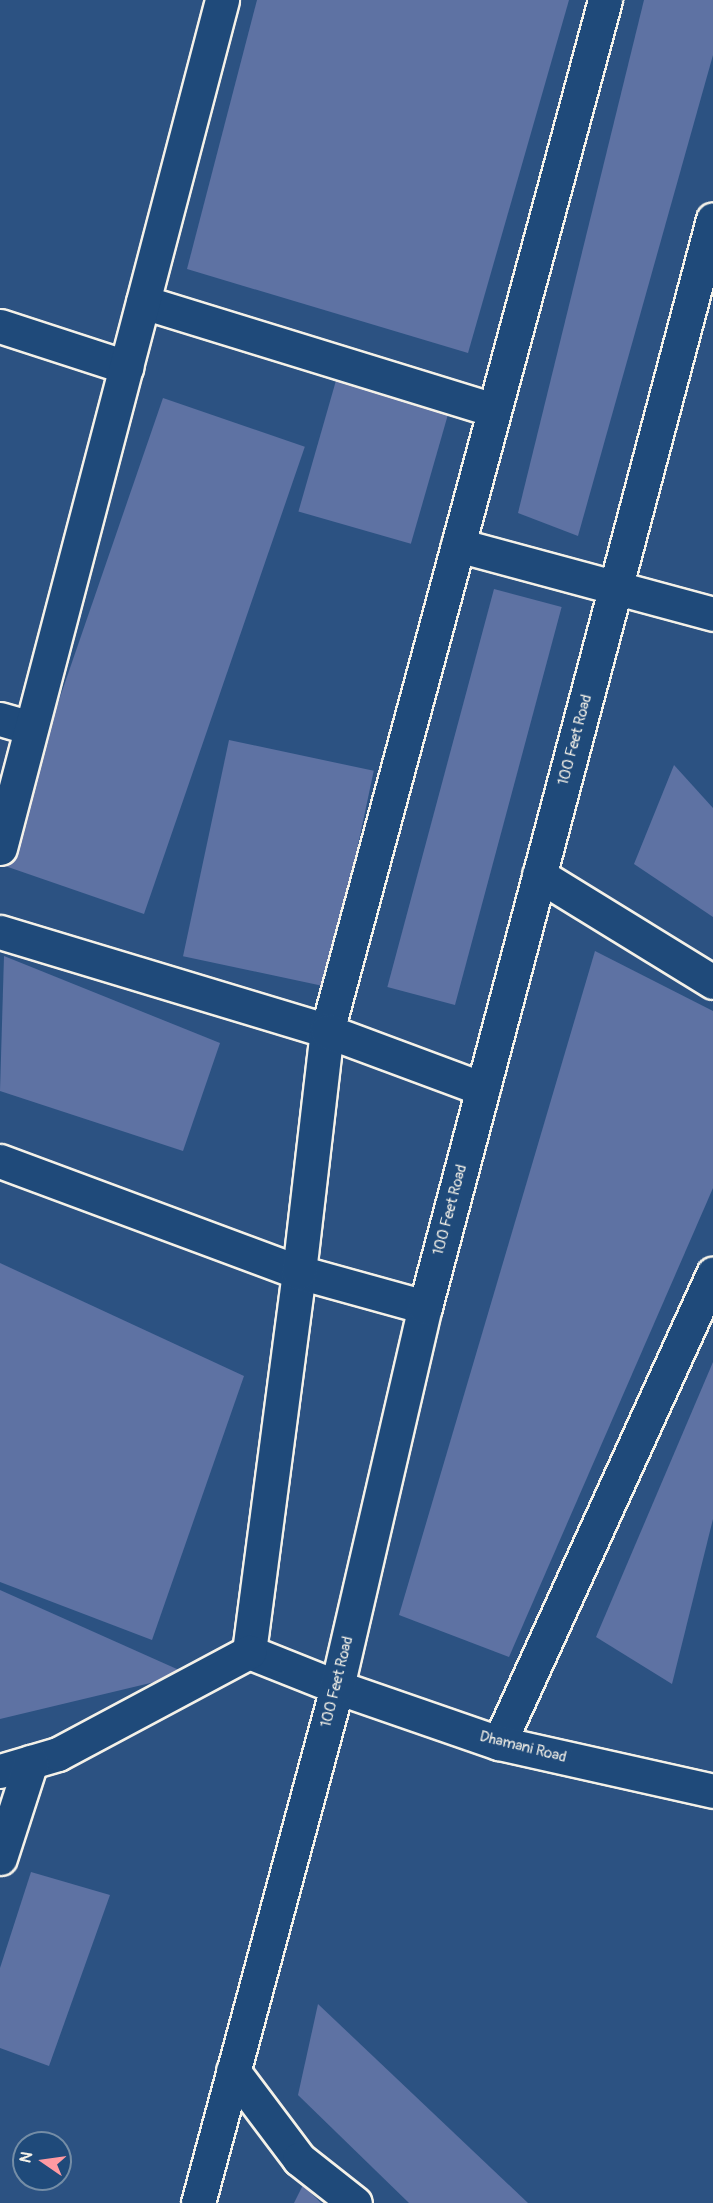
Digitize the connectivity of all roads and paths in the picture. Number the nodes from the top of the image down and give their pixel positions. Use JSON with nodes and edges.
{"nodes":[{"id":1,"x":222,"y":0,"type":"edge"},
{"id":2,"x":605,"y":0,"type":"edge"},
{"id":3,"x":713,"y":219,"type":"edge"},
{"id":4,"x":143,"y":302,"type":"junction"},
{"id":5,"x":0,"y":326,"type":"edge"},
{"id":6,"x":126,"y":367,"type":"junction"},
{"id":7,"x":494,"y":410,"type":"junction"},
{"id":8,"x":458,"y":545,"type":"junction"},
{"id":9,"x":615,"y":590,"type":"junction"},
{"id":10,"x":713,"y":615,"type":"edge"},
{"id":11,"x":0,"y":720,"type":"edge"},
{"id":12,"x":31,"y":728,"type":"junction"},
{"id":13,"x":0,"y":848,"type":"edge"},
{"id":14,"x":539,"y":875,"type":"junction"},
{"id":15,"x":0,"y":932,"type":"edge"},
{"id":16,"x":713,"y":982,"type":"edge"},
{"id":17,"x":327,"y":1030,"type":"junction"},
{"id":18,"x":483,"y":1089,"type":"junction"},
{"id":19,"x":0,"y":1161,"type":"edge"},
{"id":20,"x":299,"y":1272,"type":"junction"},
{"id":21,"x":713,"y":1274,"type":"edge"},
{"id":22,"x":425,"y":1306,"type":"junction"},
{"id":23,"x":249,"y":1652,"type":"junction"},
{"id":24,"x":337,"y":1687,"type":"junction"},
{"id":25,"x":499,"y":1743,"type":"junction"},
{"id":26,"x":32,"y":1762,"type":"junction"},
{"id":27,"x":0,"y":1771,"type":"edge"},
{"id":28,"x":713,"y":1791,"type":"edge"},
{"id":29,"x":0,"y":1858,"type":"edge"},
{"id":30,"x":234,"y":2071,"type":"junction"},
{"id":31,"x":198,"y":2203,"type":"edge"},
{"id":32,"x":355,"y":2203,"type":"edge"}],
"edges":[{"from":1,"to":4,"type":"street"},
{"from":2,"to":7,"type":"street"},
{"from":3,"to":9,"type":"street","name":"100 Feet Road"},
{"from":4,"to":6,"type":"street"},
{"from":4,"to":7,"type":"street"},
{"from":5,"to":6,"type":"street"},
{"from":6,"to":12,"type":"street"},
{"from":7,"to":8,"type":"street"},
{"from":8,"to":9,"type":"street"},
{"from":8,"to":17,"type":"street"},
{"from":9,"to":10,"type":"street"},
{"from":9,"to":14,"type":"street","name":"100 Feet Road"},
{"from":11,"to":12,"type":"street"},
{"from":12,"to":13,"type":"street"},
{"from":14,"to":16,"type":"street"},
{"from":14,"to":18,"type":"street","name":"100 Feet Road"},
{"from":15,"to":17,"type":"street"},
{"from":17,"to":18,"type":"street"},
{"from":17,"to":20,"type":"street"},
{"from":18,"to":22,"type":"street","name":"100 Feet Road"},
{"from":19,"to":20,"type":"street"},
{"from":20,"to":22,"type":"street"},
{"from":20,"to":23,"type":"street"},
{"from":21,"to":25,"type":"street"},
{"from":22,"to":24,"type":"street","name":"100 Feet Road"},
{"from":23,"to":24,"type":"street","name":"Dhamani Road"},
{"from":23,"to":26,"type":"street"},
{"from":24,"to":25,"type":"street","name":"Dhamani Road"},
{"from":24,"to":30,"type":"street","name":"100 Feet Road"},
{"from":25,"to":28,"type":"street","name":"Dhamani Road"},
{"from":26,"to":27,"type":"street"},
{"from":26,"to":29,"type":"street"},
{"from":30,"to":31,"type":"street","name":"100 Feet Road"},
{"from":30,"to":32,"type":"street"}]}
